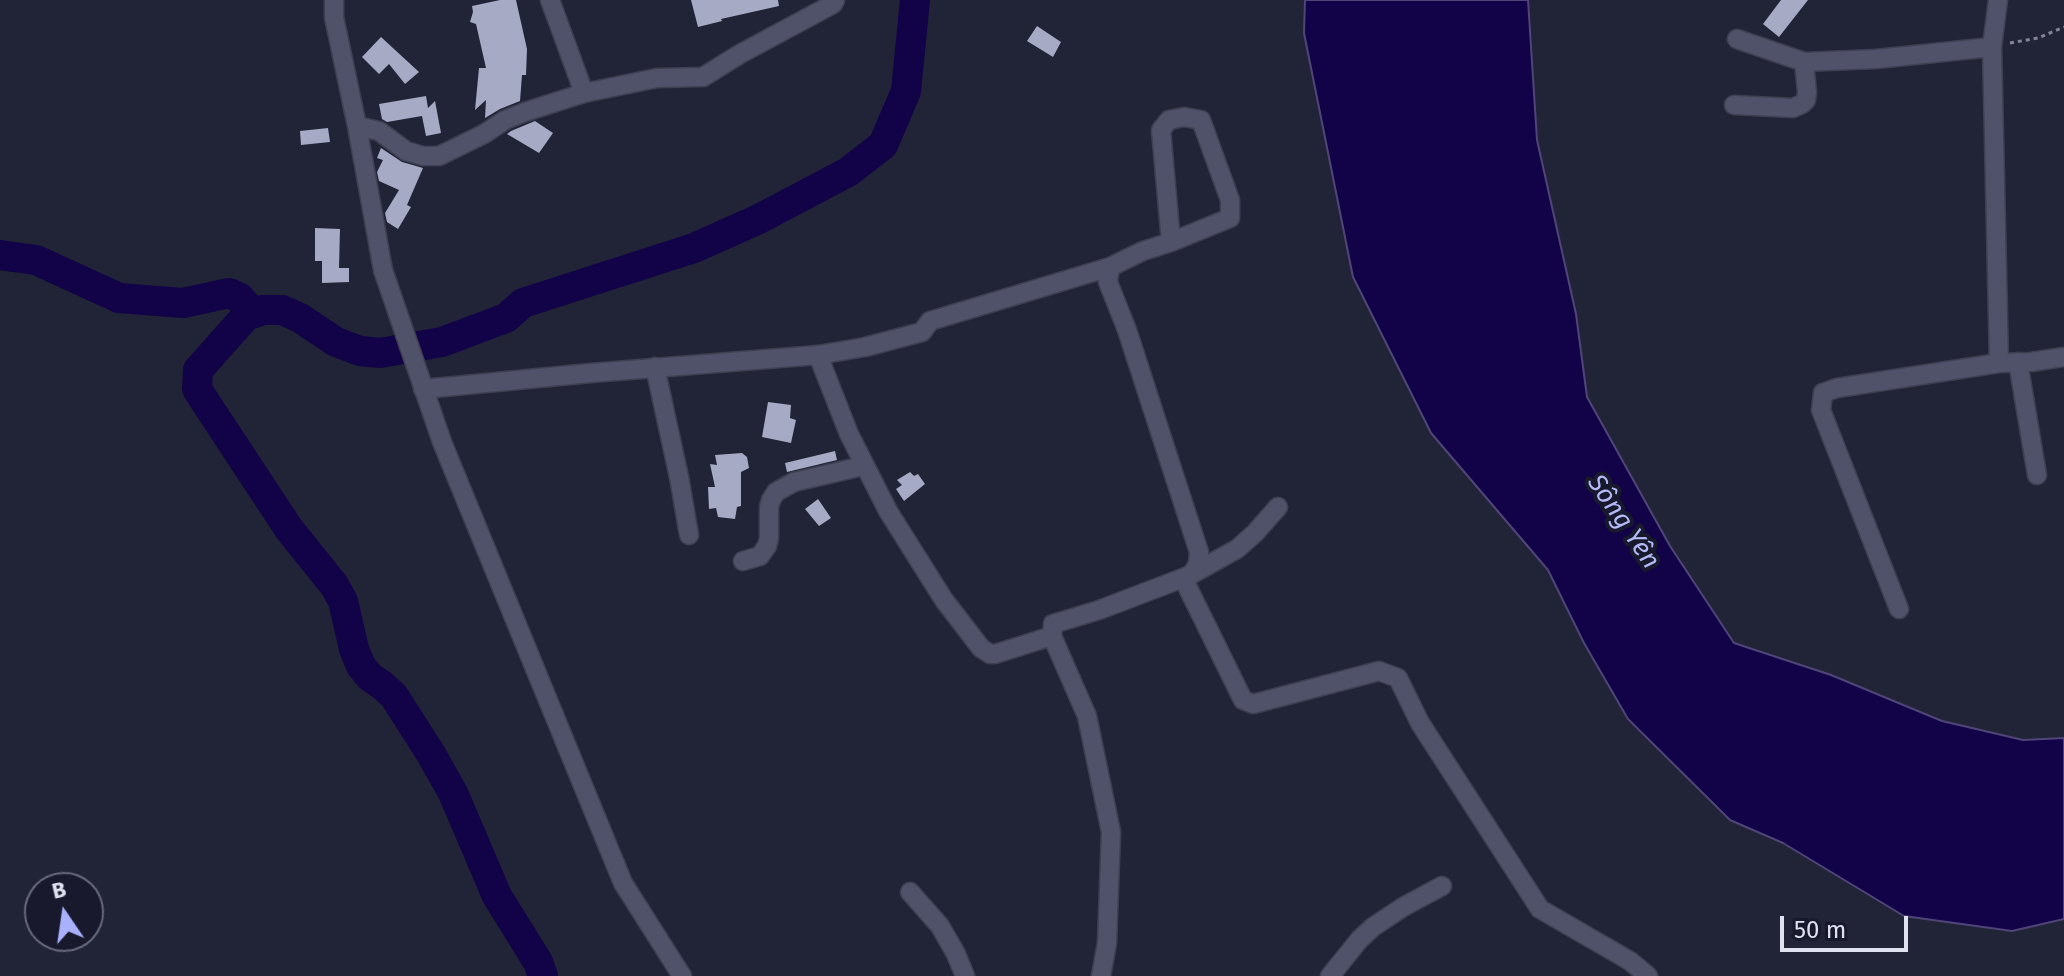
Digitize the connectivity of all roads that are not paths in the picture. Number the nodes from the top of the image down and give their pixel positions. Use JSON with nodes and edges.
{"nodes":[{"id":1,"x":334,"y":0,"type":"edge"},
{"id":2,"x":550,"y":0,"type":"edge"},
{"id":3,"x":835,"y":0,"type":"edge"},
{"id":4,"x":1998,"y":0,"type":"edge"},
{"id":5,"x":1737,"y":39,"type":"dead end"},
{"id":6,"x":1992,"y":47,"type":"junction"},
{"id":7,"x":1804,"y":62,"type":"junction"},
{"id":8,"x":584,"y":93,"type":"junction"},
{"id":9,"x":1734,"y":105,"type":"dead end"},
{"id":10,"x":357,"y":126,"type":"junction"},
{"id":11,"x":1171,"y":242,"type":"junction"},
{"id":12,"x":1110,"y":267,"type":"junction"},
{"id":13,"x":818,"y":355,"type":"junction"},
{"id":14,"x":2064,"y":357,"type":"edge"},
{"id":15,"x":2018,"y":362,"type":"junction"},
{"id":16,"x":1999,"y":363,"type":"junction"},
{"id":17,"x":655,"y":367,"type":"junction"},
{"id":18,"x":421,"y":381,"type":"junction"},
{"id":19,"x":863,"y":466,"type":"junction"},
{"id":20,"x":2037,"y":475,"type":"dead end"},
{"id":21,"x":1278,"y":507,"type":"dead end"},
{"id":22,"x":689,"y":535,"type":"dead end"},
{"id":23,"x":743,"y":561,"type":"dead end"},
{"id":24,"x":1188,"y":576,"type":"junction"},
{"id":25,"x":1899,"y":609,"type":"dead end"},
{"id":26,"x":1052,"y":636,"type":"junction"},
{"id":27,"x":1442,"y":886,"type":"dead end"},
{"id":28,"x":910,"y":892,"type":"dead end"},
{"id":29,"x":682,"y":976,"type":"edge"},
{"id":30,"x":965,"y":976,"type":"edge"},
{"id":31,"x":1101,"y":976,"type":"edge"},
{"id":32,"x":1330,"y":976,"type":"edge"},
{"id":33,"x":1648,"y":976,"type":"edge"}],
"edges":[{"from":1,"to":10,"type":"street"},
{"from":2,"to":8,"type":"street"},
{"from":3,"to":8,"type":"street"},
{"from":4,"to":6,"type":"street"},
{"from":5,"to":7,"type":"street"},
{"from":6,"to":7,"type":"street"},
{"from":6,"to":16,"type":"street"},
{"from":7,"to":9,"type":"street"},
{"from":8,"to":10,"type":"street"},
{"from":10,"to":18,"type":"street"},
{"from":11,"to":11,"type":"street"},
{"from":11,"to":12,"type":"street"},
{"from":12,"to":13,"type":"street"},
{"from":12,"to":24,"type":"street"},
{"from":13,"to":17,"type":"street"},
{"from":13,"to":19,"type":"street"},
{"from":14,"to":15,"type":"street"},
{"from":15,"to":16,"type":"street"},
{"from":15,"to":20,"type":"street"},
{"from":16,"to":25,"type":"street"},
{"from":17,"to":18,"type":"street"},
{"from":17,"to":22,"type":"street"},
{"from":18,"to":29,"type":"street"},
{"from":19,"to":23,"type":"street"},
{"from":19,"to":26,"type":"street"},
{"from":21,"to":24,"type":"street"},
{"from":24,"to":26,"type":"street"},
{"from":24,"to":33,"type":"street"},
{"from":26,"to":31,"type":"street"},
{"from":27,"to":32,"type":"street"},
{"from":28,"to":30,"type":"street"}]}
